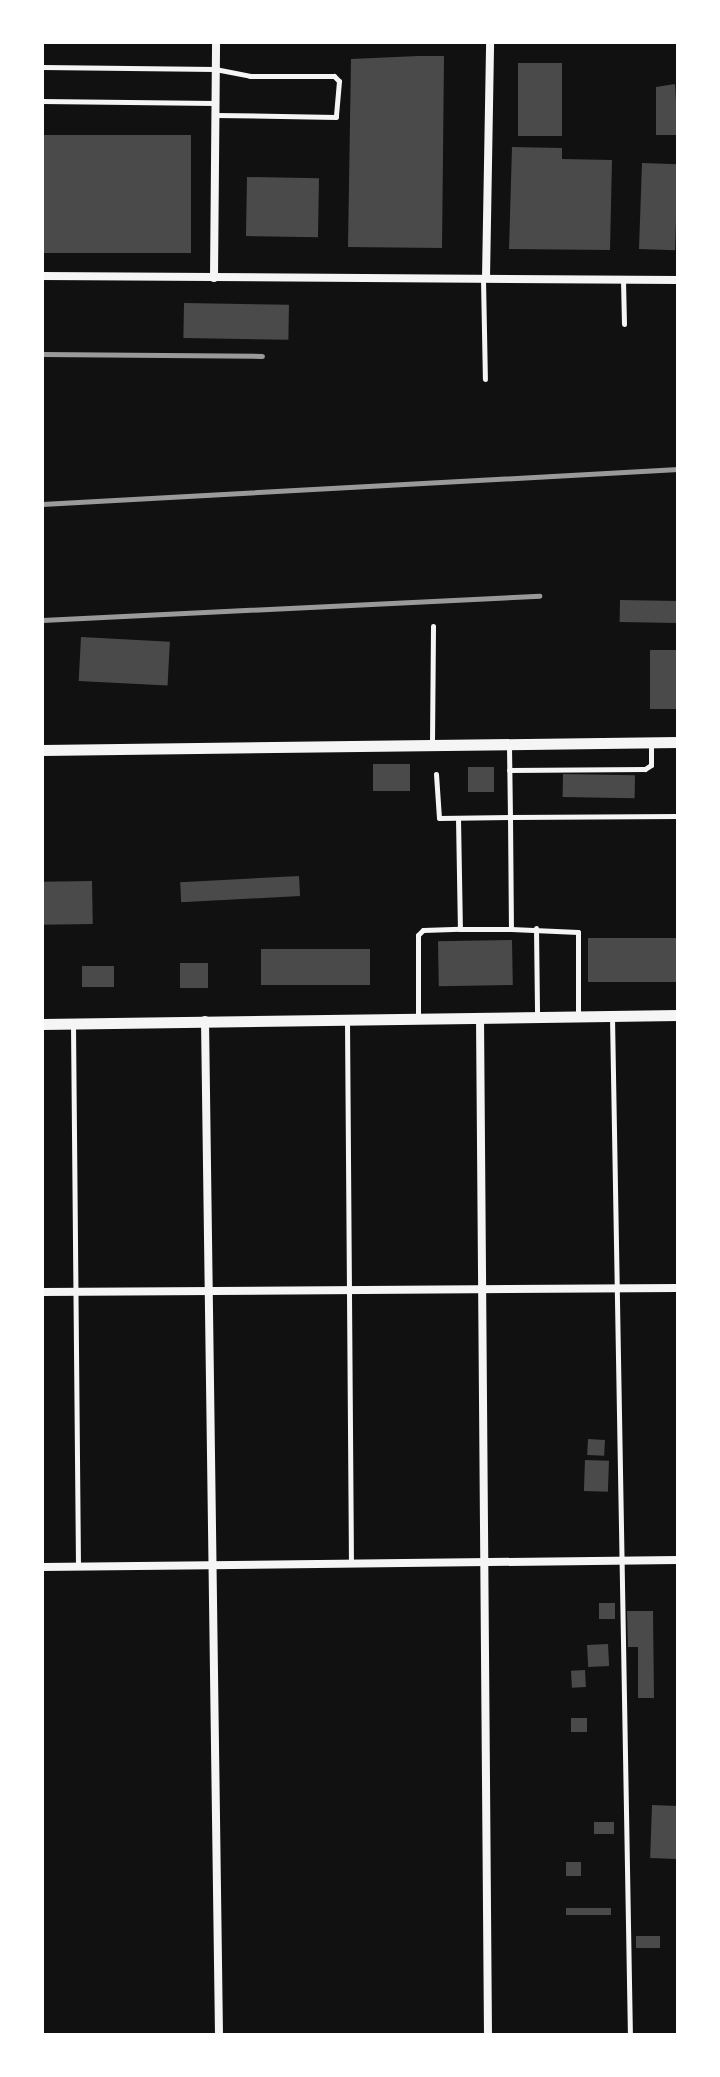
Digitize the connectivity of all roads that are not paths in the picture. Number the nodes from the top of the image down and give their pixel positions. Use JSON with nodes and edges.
{"nodes":[{"id":1,"x":216,"y":42,"type":"edge"},
{"id":2,"x":490,"y":42,"type":"edge"},
{"id":3,"x":42,"y":67,"type":"edge"},
{"id":4,"x":215,"y":69,"type":"junction"},
{"id":5,"x":42,"y":101,"type":"edge"},
{"id":6,"x":215,"y":103,"type":"junction"},
{"id":7,"x":215,"y":115,"type":"junction"},
{"id":8,"x":42,"y":276,"type":"edge"},
{"id":9,"x":214,"y":278,"type":"junction"},
{"id":10,"x":484,"y":278,"type":"junction"},
{"id":11,"x":623,"y":280,"type":"junction"},
{"id":12,"x":678,"y":280,"type":"edge"},
{"id":13,"x":624,"y":324,"type":"dead end"},
{"id":14,"x":485,"y":379,"type":"dead end"},
{"id":15,"x":433,"y":626,"type":"dead end"},
{"id":16,"x":651,"y":742,"type":"junction"},
{"id":17,"x":678,"y":742,"type":"edge"},
{"id":18,"x":432,"y":743,"type":"junction"},
{"id":19,"x":509,"y":743,"type":"junction"},
{"id":20,"x":42,"y":750,"type":"edge"},
{"id":21,"x":509,"y":770,"type":"junction"},
{"id":22,"x":436,"y":774,"type":"dead end"},
{"id":23,"x":678,"y":816,"type":"edge"},
{"id":24,"x":510,"y":817,"type":"junction"},
{"id":25,"x":458,"y":818,"type":"junction"},
{"id":26,"x":536,"y":928,"type":"junction"},
{"id":27,"x":460,"y":929,"type":"junction"},
{"id":28,"x":511,"y":929,"type":"junction"},
{"id":29,"x":678,"y":1015,"type":"edge"},
{"id":30,"x":347,"y":1016,"type":"junction"},
{"id":31,"x":418,"y":1016,"type":"junction"},
{"id":32,"x":537,"y":1016,"type":"junction"},
{"id":33,"x":578,"y":1016,"type":"junction"},
{"id":34,"x":612,"y":1016,"type":"junction"},
{"id":35,"x":480,"y":1017,"type":"junction"},
{"id":36,"x":205,"y":1019,"type":"junction"},
{"id":37,"x":42,"y":1024,"type":"edge"},
{"id":38,"x":73,"y":1024,"type":"junction"},
{"id":39,"x":347,"y":1288,"type":"junction"},
{"id":40,"x":483,"y":1288,"type":"junction"},
{"id":41,"x":678,"y":1288,"type":"edge"},
{"id":42,"x":620,"y":1289,"type":"junction"},
{"id":43,"x":210,"y":1290,"type":"junction"},
{"id":44,"x":42,"y":1292,"type":"edge"},
{"id":45,"x":75,"y":1292,"type":"junction"},
{"id":46,"x":678,"y":1560,"type":"edge"},
{"id":47,"x":623,"y":1562,"type":"junction"},
{"id":48,"x":485,"y":1563,"type":"junction"},
{"id":49,"x":351,"y":1564,"type":"junction"},
{"id":50,"x":214,"y":1565,"type":"junction"},
{"id":51,"x":42,"y":1567,"type":"edge"},
{"id":52,"x":78,"y":1567,"type":"junction"},
{"id":53,"x":219,"y":2035,"type":"edge"},
{"id":54,"x":488,"y":2035,"type":"edge"},
{"id":55,"x":630,"y":2035,"type":"edge"}],
"edges":[{"from":1,"to":4,"type":"street"},
{"from":2,"to":10,"type":"street"},
{"from":3,"to":4,"type":"lane"},
{"from":4,"to":6,"type":"street"},
{"from":4,"to":7,"type":"lane"},
{"from":5,"to":6,"type":"lane"},
{"from":6,"to":7,"type":"street"},
{"from":7,"to":9,"type":"street"},
{"from":8,"to":9,"type":"street"},
{"from":9,"to":10,"type":"street"},
{"from":10,"to":11,"type":"street"},
{"from":10,"to":14,"type":"lane"},
{"from":11,"to":12,"type":"street"},
{"from":11,"to":13,"type":"lane"},
{"from":15,"to":18,"type":"lane"},
{"from":16,"to":17,"type":"street"},
{"from":16,"to":19,"type":"street"},
{"from":16,"to":21,"type":"lane"},
{"from":18,"to":19,"type":"street"},
{"from":18,"to":20,"type":"street"},
{"from":19,"to":21,"type":"lane"},
{"from":21,"to":24,"type":"lane"},
{"from":22,"to":25,"type":"lane"},
{"from":23,"to":24,"type":"lane"},
{"from":24,"to":25,"type":"lane"},
{"from":24,"to":28,"type":"lane"},
{"from":25,"to":27,"type":"lane"},
{"from":26,"to":28,"type":"lane"},
{"from":26,"to":32,"type":"lane"},
{"from":26,"to":33,"type":"lane"},
{"from":27,"to":28,"type":"lane"},
{"from":27,"to":31,"type":"lane"},
{"from":29,"to":34,"type":"street"},
{"from":30,"to":31,"type":"street"},
{"from":30,"to":36,"type":"street"},
{"from":30,"to":39,"type":"lane"},
{"from":31,"to":35,"type":"street"},
{"from":32,"to":33,"type":"street"},
{"from":32,"to":35,"type":"street"},
{"from":33,"to":34,"type":"street"},
{"from":34,"to":42,"type":"lane"},
{"from":35,"to":40,"type":"street"},
{"from":36,"to":38,"type":"street"},
{"from":36,"to":43,"type":"street"},
{"from":37,"to":38,"type":"street"},
{"from":38,"to":45,"type":"lane"},
{"from":39,"to":40,"type":"street"},
{"from":39,"to":43,"type":"street"},
{"from":39,"to":49,"type":"lane"},
{"from":40,"to":42,"type":"street"},
{"from":40,"to":48,"type":"street"},
{"from":41,"to":42,"type":"street"},
{"from":42,"to":47,"type":"lane"},
{"from":43,"to":45,"type":"street"},
{"from":43,"to":50,"type":"street"},
{"from":44,"to":45,"type":"street"},
{"from":45,"to":52,"type":"lane"},
{"from":46,"to":47,"type":"street"},
{"from":47,"to":48,"type":"street"},
{"from":47,"to":55,"type":"lane"},
{"from":48,"to":49,"type":"street"},
{"from":48,"to":54,"type":"street"},
{"from":49,"to":50,"type":"street"},
{"from":50,"to":52,"type":"street"},
{"from":50,"to":53,"type":"street"},
{"from":51,"to":52,"type":"street"}]}
